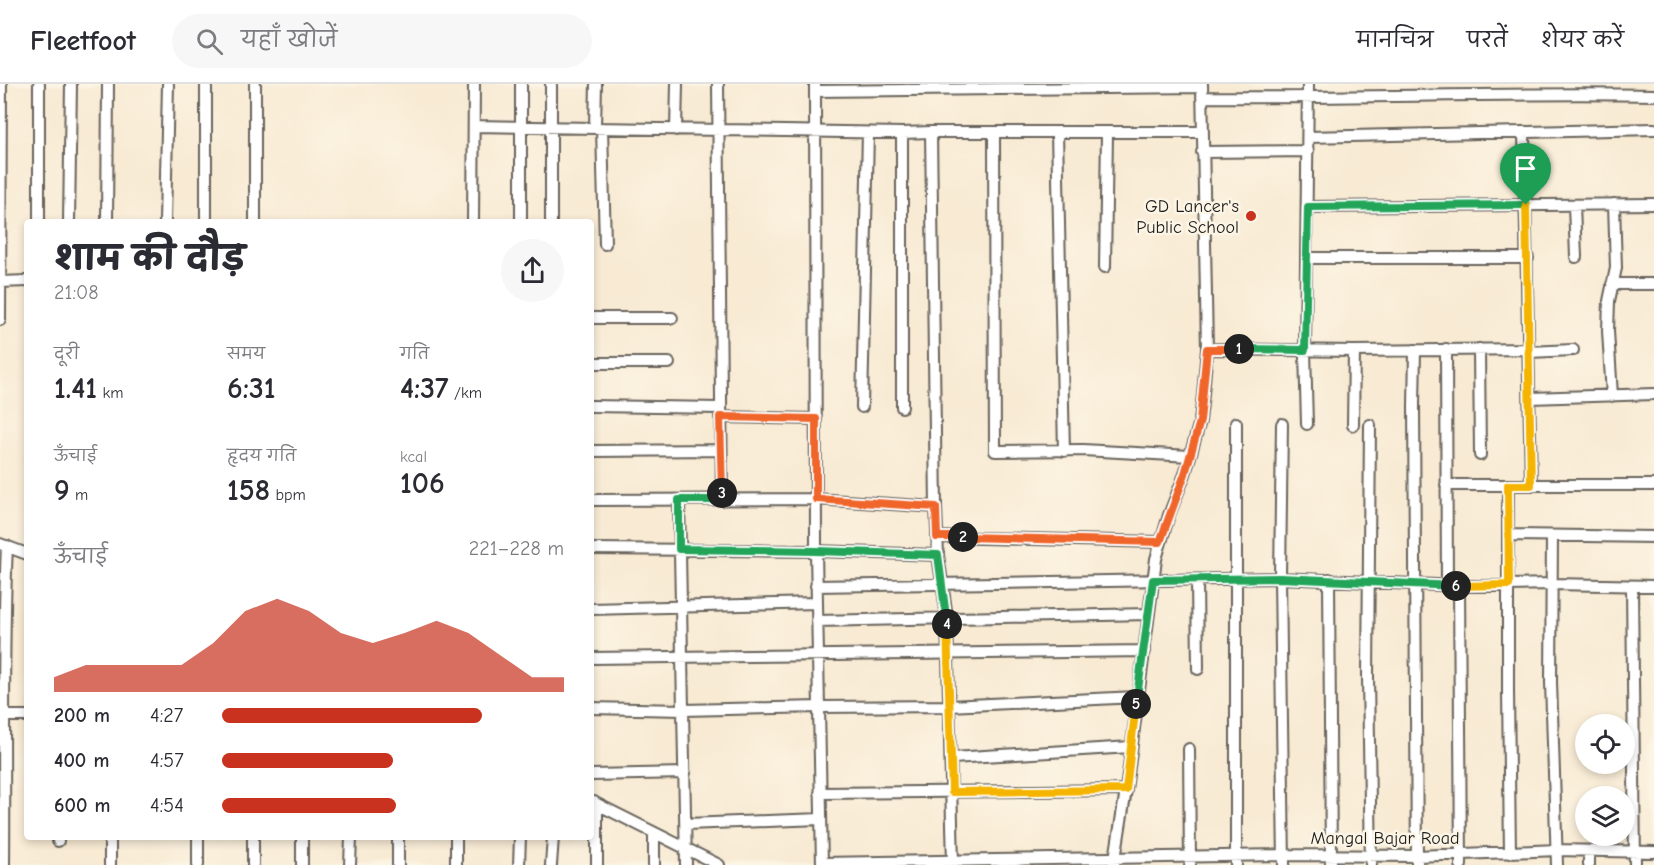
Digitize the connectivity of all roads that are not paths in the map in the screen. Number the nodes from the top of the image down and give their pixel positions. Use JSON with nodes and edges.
{"nodes":[{"id":1,"x":1,"y":84,"type":"edge"},
{"id":2,"x":39,"y":84,"type":"edge"},
{"id":3,"x":71,"y":84,"type":"edge"},
{"id":4,"x":108,"y":84,"type":"edge"},
{"id":5,"x":168,"y":84,"type":"edge"},
{"id":6,"x":206,"y":84,"type":"edge"},
{"id":7,"x":255,"y":84,"type":"edge"},
{"id":8,"x":474,"y":84,"type":"edge"},
{"id":9,"x":521,"y":84,"type":"edge"},
{"id":10,"x":551,"y":84,"type":"edge"},
{"id":11,"x":596,"y":84,"type":"edge"},
{"id":12,"x":677,"y":84,"type":"edge"},
{"id":13,"x":718,"y":84,"type":"edge"},
{"id":14,"x":1308,"y":84,"type":"edge"},
{"id":15,"x":815,"y":87,"type":"edge"},
{"id":16,"x":1202,"y":89,"type":"edge"},
{"id":17,"x":1654,"y":95,"type":"edge"},
{"id":18,"x":1308,"y":99,"type":"junction"},
{"id":19,"x":475,"y":126,"type":"junction"},
{"id":20,"x":551,"y":126,"type":"junction"},
{"id":21,"x":521,"y":127,"type":"junction"},
{"id":22,"x":599,"y":128,"type":"junction"},
{"id":23,"x":1654,"y":129,"type":"edge"},
{"id":24,"x":676,"y":130,"type":"junction"},
{"id":25,"x":720,"y":131,"type":"junction"},
{"id":26,"x":815,"y":131,"type":"junction"},
{"id":27,"x":931,"y":132,"type":"junction"},
{"id":28,"x":994,"y":132,"type":"junction"},
{"id":29,"x":1057,"y":132,"type":"junction"},
{"id":30,"x":1202,"y":132,"type":"junction"},
{"id":31,"x":1524,"y":132,"type":"junction"},
{"id":32,"x":868,"y":133,"type":"junction"},
{"id":33,"x":902,"y":133,"type":"junction"},
{"id":34,"x":1107,"y":133,"type":"junction"},
{"id":35,"x":1308,"y":137,"type":"junction"},
{"id":36,"x":1308,"y":151,"type":"junction"},
{"id":37,"x":1202,"y":152,"type":"junction"},
{"id":38,"x":1614,"y":204,"type":"junction"},
{"id":39,"x":1654,"y":204,"type":"edge"},
{"id":40,"x":1526,"y":205,"type":"junction"},
{"id":41,"x":1575,"y":205,"type":"junction"},
{"id":42,"x":1308,"y":207,"type":"junction"},
{"id":43,"x":39,"y":219,"type":"edge"},
{"id":44,"x":69,"y":219,"type":"edge"},
{"id":45,"x":107,"y":219,"type":"edge"},
{"id":46,"x":165,"y":219,"type":"edge"},
{"id":47,"x":206,"y":219,"type":"edge"},
{"id":48,"x":255,"y":219,"type":"edge"},
{"id":49,"x":473,"y":219,"type":"edge"},
{"id":50,"x":520,"y":219,"type":"edge"},
{"id":51,"x":551,"y":219,"type":"edge"},
{"id":52,"x":605,"y":243,"type":"dead end"},
{"id":53,"x":1576,"y":257,"type":"dead end"},
{"id":54,"x":1307,"y":258,"type":"junction"},
{"id":55,"x":1528,"y":258,"type":"junction"},
{"id":56,"x":1105,"y":267,"type":"dead end"},
{"id":57,"x":24,"y":281,"type":"edge"},
{"id":58,"x":0,"y":282,"type":"edge"},
{"id":59,"x":1612,"y":284,"type":"junction"},
{"id":60,"x":1654,"y":284,"type":"edge"},
{"id":61,"x":594,"y":318,"type":"edge"},
{"id":62,"x":672,"y":318,"type":"dead end"},
{"id":63,"x":0,"y":320,"type":"edge"},
{"id":64,"x":1207,"y":349,"type":"junction"},
{"id":65,"x":1479,"y":349,"type":"junction"},
{"id":66,"x":1305,"y":350,"type":"junction"},
{"id":67,"x":1415,"y":350,"type":"junction"},
{"id":68,"x":1446,"y":350,"type":"junction"},
{"id":69,"x":1574,"y":350,"type":"dead end"},
{"id":70,"x":1354,"y":351,"type":"junction"},
{"id":71,"x":1529,"y":351,"type":"junction"},
{"id":72,"x":594,"y":363,"type":"edge"},
{"id":73,"x":669,"y":363,"type":"dead end"},
{"id":74,"x":1654,"y":394,"type":"edge"},
{"id":75,"x":1612,"y":396,"type":"junction"},
{"id":76,"x":1530,"y":398,"type":"junction"},
{"id":77,"x":594,"y":406,"type":"edge"},
{"id":78,"x":862,"y":407,"type":"dead end"},
{"id":79,"x":902,"y":407,"type":"dead end"},
{"id":80,"x":720,"y":412,"type":"junction"},
{"id":81,"x":816,"y":419,"type":"junction"},
{"id":82,"x":1236,"y":423,"type":"dead end"},
{"id":83,"x":1282,"y":424,"type":"dead end"},
{"id":84,"x":1307,"y":424,"type":"dead end"},
{"id":85,"x":1353,"y":425,"type":"dead end"},
{"id":86,"x":1370,"y":425,"type":"dead end"},
{"id":87,"x":721,"y":450,"type":"junction"},
{"id":88,"x":594,"y":451,"type":"edge"},
{"id":89,"x":1064,"y":451,"type":"junction"},
{"id":90,"x":1480,"y":455,"type":"dead end"},
{"id":91,"x":1190,"y":456,"type":"junction"},
{"id":92,"x":1446,"y":485,"type":"junction"},
{"id":93,"x":1508,"y":485,"type":"junction"},
{"id":94,"x":1531,"y":485,"type":"junction"},
{"id":95,"x":1654,"y":485,"type":"edge"},
{"id":96,"x":816,"y":499,"type":"junction"},
{"id":97,"x":594,"y":500,"type":"edge"},
{"id":98,"x":679,"y":500,"type":"junction"},
{"id":99,"x":722,"y":500,"type":"junction"},
{"id":100,"x":936,"y":507,"type":"junction"},
{"id":101,"x":1509,"y":535,"type":"junction"},
{"id":102,"x":1552,"y":536,"type":"junction"},
{"id":103,"x":937,"y":537,"type":"junction"},
{"id":104,"x":1654,"y":537,"type":"edge"},
{"id":105,"x":1160,"y":542,"type":"junction"},
{"id":106,"x":3,"y":545,"type":"edge"},
{"id":107,"x":594,"y":549,"type":"edge"},
{"id":108,"x":679,"y":549,"type":"junction"},
{"id":109,"x":816,"y":551,"type":"junction"},
{"id":110,"x":24,"y":553,"type":"edge"},
{"id":111,"x":938,"y":555,"type":"junction"},
{"id":112,"x":1280,"y":578,"type":"junction"},
{"id":113,"x":1329,"y":579,"type":"junction"},
{"id":114,"x":1153,"y":580,"type":"junction"},
{"id":115,"x":1197,"y":580,"type":"junction"},
{"id":116,"x":1236,"y":580,"type":"junction"},
{"id":117,"x":1369,"y":581,"type":"junction"},
{"id":118,"x":942,"y":582,"type":"junction"},
{"id":119,"x":1416,"y":583,"type":"junction"},
{"id":120,"x":1552,"y":584,"type":"junction"},
{"id":121,"x":1448,"y":585,"type":"junction"},
{"id":122,"x":1509,"y":585,"type":"junction"},
{"id":123,"x":816,"y":586,"type":"junction"},
{"id":124,"x":1459,"y":586,"type":"junction"},
{"id":125,"x":1632,"y":586,"type":"junction"},
{"id":126,"x":1654,"y":586,"type":"edge"},
{"id":127,"x":816,"y":603,"type":"junction"},
{"id":128,"x":681,"y":607,"type":"junction"},
{"id":129,"x":594,"y":609,"type":"edge"},
{"id":130,"x":1149,"y":614,"type":"junction"},
{"id":131,"x":947,"y":617,"type":"junction"},
{"id":132,"x":817,"y":621,"type":"junction"},
{"id":133,"x":1145,"y":651,"type":"junction"},
{"id":134,"x":948,"y":654,"type":"junction"},
{"id":135,"x":818,"y":656,"type":"junction"},
{"id":136,"x":682,"y":657,"type":"junction"},
{"id":137,"x":594,"y":658,"type":"edge"},
{"id":138,"x":1198,"y":669,"type":"dead end"},
{"id":139,"x":1137,"y":697,"type":"junction"},
{"id":140,"x":819,"y":706,"type":"junction"},
{"id":141,"x":949,"y":706,"type":"junction"},
{"id":142,"x":594,"y":708,"type":"edge"},
{"id":143,"x":683,"y":710,"type":"junction"},
{"id":144,"x":2,"y":716,"type":"edge"},
{"id":145,"x":24,"y":716,"type":"edge"},
{"id":146,"x":1131,"y":747,"type":"junction"},
{"id":147,"x":1189,"y":749,"type":"dead end"},
{"id":148,"x":952,"y":758,"type":"junction"},
{"id":149,"x":685,"y":773,"type":"junction"},
{"id":150,"x":594,"y":775,"type":"edge"},
{"id":151,"x":1126,"y":790,"type":"junction"},
{"id":152,"x":952,"y":792,"type":"junction"},
{"id":153,"x":820,"y":794,"type":"junction"},
{"id":154,"x":594,"y":802,"type":"edge"},
{"id":155,"x":821,"y":819,"type":"junction"},
{"id":156,"x":686,"y":825,"type":"junction"},
{"id":157,"x":654,"y":833,"type":"junction"},
{"id":158,"x":110,"y":840,"type":"edge"},
{"id":159,"x":198,"y":840,"type":"edge"},
{"id":160,"x":253,"y":840,"type":"edge"},
{"id":161,"x":302,"y":840,"type":"edge"},
{"id":162,"x":351,"y":840,"type":"edge"},
{"id":163,"x":398,"y":840,"type":"edge"},
{"id":164,"x":456,"y":840,"type":"edge"},
{"id":165,"x":520,"y":840,"type":"edge"},
{"id":166,"x":553,"y":840,"type":"edge"},
{"id":167,"x":687,"y":850,"type":"junction"},
{"id":168,"x":1557,"y":850,"type":"junction"},
{"id":169,"x":1589,"y":851,"type":"junction"},
{"id":170,"x":1636,"y":851,"type":"junction"},
{"id":171,"x":1654,"y":852,"type":"edge"},
{"id":172,"x":1493,"y":853,"type":"junction"},
{"id":173,"x":1510,"y":853,"type":"junction"},
{"id":174,"x":1236,"y":860,"type":"edge"},
{"id":175,"x":1284,"y":860,"type":"edge"},
{"id":176,"x":1330,"y":860,"type":"edge"},
{"id":177,"x":1371,"y":860,"type":"edge"},
{"id":178,"x":1461,"y":860,"type":"edge"},
{"id":179,"x":1190,"y":861,"type":"edge"},
{"id":180,"x":1417,"y":861,"type":"edge"},
{"id":181,"x":953,"y":862,"type":"edge"},
{"id":182,"x":1115,"y":862,"type":"edge"},
{"id":183,"x":822,"y":864,"type":"edge"},
{"id":184,"x":4,"y":865,"type":"edge"},
{"id":185,"x":110,"y":865,"type":"edge"},
{"id":186,"x":198,"y":865,"type":"edge"},
{"id":187,"x":253,"y":865,"type":"edge"},
{"id":188,"x":302,"y":865,"type":"edge"},
{"id":189,"x":350,"y":865,"type":"edge"},
{"id":190,"x":398,"y":865,"type":"edge"},
{"id":191,"x":456,"y":865,"type":"edge"},
{"id":192,"x":519,"y":865,"type":"edge"},
{"id":193,"x":551,"y":865,"type":"edge"},
{"id":194,"x":597,"y":865,"type":"edge"},
{"id":195,"x":654,"y":865,"type":"edge"},
{"id":196,"x":686,"y":865,"type":"edge"},
{"id":197,"x":719,"y":865,"type":"edge"},
{"id":198,"x":1493,"y":865,"type":"edge"},
{"id":199,"x":1557,"y":865,"type":"edge"},
{"id":200,"x":1589,"y":865,"type":"edge"},
{"id":201,"x":1635,"y":865,"type":"edge"}],
"edges":[{"from":1,"to":58,"type":"street"},
{"from":2,"to":43,"type":"street"},
{"from":3,"to":44,"type":"street"},
{"from":4,"to":45,"type":"street"},
{"from":5,"to":46,"type":"street"},
{"from":6,"to":47,"type":"street"},
{"from":7,"to":48,"type":"street"},
{"from":8,"to":19,"type":"street"},
{"from":9,"to":21,"type":"street"},
{"from":10,"to":20,"type":"street"},
{"from":11,"to":22,"type":"street"},
{"from":12,"to":24,"type":"street"},
{"from":13,"to":25,"type":"street"},
{"from":14,"to":18,"type":"street"},
{"from":15,"to":16,"type":"street"},
{"from":15,"to":26,"type":"street"},
{"from":16,"to":18,"type":"street"},
{"from":16,"to":30,"type":"street"},
{"from":17,"to":18,"type":"street"},
{"from":18,"to":35,"type":"street"},
{"from":19,"to":21,"type":"street"},
{"from":19,"to":49,"type":"street"},
{"from":20,"to":21,"type":"street"},
{"from":20,"to":22,"type":"street"},
{"from":20,"to":51,"type":"street"},
{"from":21,"to":50,"type":"street"},
{"from":22,"to":24,"type":"street"},
{"from":22,"to":52,"type":"street"},
{"from":23,"to":31,"type":"street"},
{"from":24,"to":25,"type":"street"},
{"from":25,"to":26,"type":"street"},
{"from":25,"to":80,"type":"street"},
{"from":26,"to":32,"type":"street"},
{"from":26,"to":81,"type":"street"},
{"from":27,"to":28,"type":"street"},
{"from":27,"to":33,"type":"street"},
{"from":27,"to":100,"type":"street"},
{"from":28,"to":29,"type":"street"},
{"from":28,"to":89,"type":"street"},
{"from":29,"to":34,"type":"street"},
{"from":29,"to":89,"type":"street"},
{"from":30,"to":34,"type":"street"},
{"from":30,"to":37,"type":"street"},
{"from":31,"to":35,"type":"street"},
{"from":31,"to":40,"type":"street"},
{"from":32,"to":33,"type":"street"},
{"from":32,"to":78,"type":"street"},
{"from":33,"to":79,"type":"street"},
{"from":34,"to":56,"type":"street"},
{"from":35,"to":36,"type":"street"},
{"from":36,"to":37,"type":"street"},
{"from":36,"to":42,"type":"street"},
{"from":37,"to":64,"type":"street"},
{"from":38,"to":39,"type":"street"},
{"from":38,"to":41,"type":"street"},
{"from":38,"to":59,"type":"street"},
{"from":40,"to":41,"type":"street"},
{"from":40,"to":42,"type":"street"},
{"from":40,"to":55,"type":"street"},
{"from":41,"to":53,"type":"street"},
{"from":42,"to":54,"type":"street"},
{"from":54,"to":55,"type":"street"},
{"from":54,"to":66,"type":"street"},
{"from":55,"to":71,"type":"street"},
{"from":57,"to":58,"type":"street"},
{"from":58,"to":63,"type":"street"},
{"from":59,"to":60,"type":"street"},
{"from":59,"to":75,"type":"street"},
{"from":61,"to":62,"type":"street"},
{"from":64,"to":66,"type":"street"},
{"from":64,"to":91,"type":"street"},
{"from":65,"to":68,"type":"street"},
{"from":65,"to":71,"type":"street"},
{"from":65,"to":90,"type":"street"},
{"from":66,"to":70,"type":"street"},
{"from":66,"to":84,"type":"street"},
{"from":67,"to":68,"type":"street"},
{"from":67,"to":70,"type":"street"},
{"from":67,"to":119,"type":"street"},
{"from":68,"to":92,"type":"street"},
{"from":69,"to":71,"type":"street"},
{"from":70,"to":85,"type":"street"},
{"from":71,"to":76,"type":"street"},
{"from":72,"to":73,"type":"street"},
{"from":74,"to":75,"type":"street"},
{"from":75,"to":76,"type":"street"},
{"from":76,"to":94,"type":"street"},
{"from":77,"to":80,"type":"street"},
{"from":80,"to":81,"type":"street"},
{"from":80,"to":87,"type":"street"},
{"from":81,"to":96,"type":"street"},
{"from":82,"to":116,"type":"street"},
{"from":83,"to":112,"type":"street"},
{"from":86,"to":117,"type":"street"},
{"from":87,"to":88,"type":"street"},
{"from":87,"to":99,"type":"street"},
{"from":89,"to":91,"type":"street"},
{"from":91,"to":105,"type":"street"},
{"from":92,"to":93,"type":"street"},
{"from":92,"to":121,"type":"street"},
{"from":93,"to":94,"type":"street"},
{"from":93,"to":101,"type":"street"},
{"from":94,"to":95,"type":"street"},
{"from":96,"to":99,"type":"street"},
{"from":96,"to":100,"type":"street"},
{"from":96,"to":109,"type":"street"},
{"from":97,"to":98,"type":"street"},
{"from":98,"to":99,"type":"street"},
{"from":98,"to":108,"type":"street"},
{"from":100,"to":103,"type":"street"},
{"from":101,"to":102,"type":"street"},
{"from":101,"to":122,"type":"street"},
{"from":102,"to":104,"type":"street"},
{"from":102,"to":120,"type":"street"},
{"from":103,"to":105,"type":"street"},
{"from":103,"to":111,"type":"street"},
{"from":105,"to":114,"type":"street"},
{"from":106,"to":110,"type":"street"},
{"from":106,"to":144,"type":"street"},
{"from":107,"to":108,"type":"street"},
{"from":108,"to":109,"type":"street"},
{"from":108,"to":128,"type":"street"},
{"from":109,"to":111,"type":"street"},
{"from":109,"to":123,"type":"street"},
{"from":111,"to":118,"type":"street"},
{"from":112,"to":113,"type":"street"},
{"from":112,"to":116,"type":"street"},
{"from":112,"to":175,"type":"street"},
{"from":113,"to":117,"type":"street"},
{"from":113,"to":176,"type":"street"},
{"from":114,"to":115,"type":"street"},
{"from":114,"to":118,"type":"street"},
{"from":114,"to":130,"type":"street"},
{"from":115,"to":116,"type":"street"},
{"from":115,"to":138,"type":"street"},
{"from":116,"to":174,"type":"street"},
{"from":117,"to":119,"type":"street"},
{"from":117,"to":177,"type":"street"},
{"from":118,"to":123,"type":"street"},
{"from":118,"to":131,"type":"street"},
{"from":119,"to":121,"type":"street"},
{"from":119,"to":180,"type":"street"},
{"from":120,"to":122,"type":"street"},
{"from":120,"to":125,"type":"street"},
{"from":120,"to":168,"type":"street"},
{"from":121,"to":124,"type":"street"},
{"from":122,"to":124,"type":"street"},
{"from":122,"to":173,"type":"street"},
{"from":123,"to":127,"type":"street"},
{"from":124,"to":178,"type":"street"},
{"from":125,"to":126,"type":"street"},
{"from":125,"to":170,"type":"street"},
{"from":127,"to":128,"type":"street"},
{"from":127,"to":132,"type":"street"},
{"from":128,"to":129,"type":"street"},
{"from":128,"to":136,"type":"street"},
{"from":130,"to":131,"type":"street"},
{"from":130,"to":133,"type":"street"},
{"from":131,"to":132,"type":"street"},
{"from":131,"to":134,"type":"street"},
{"from":132,"to":135,"type":"street"},
{"from":133,"to":134,"type":"street"},
{"from":133,"to":139,"type":"street"},
{"from":134,"to":135,"type":"street"},
{"from":134,"to":141,"type":"street"},
{"from":135,"to":136,"type":"street"},
{"from":135,"to":140,"type":"street"},
{"from":136,"to":137,"type":"street"},
{"from":136,"to":143,"type":"street"},
{"from":139,"to":141,"type":"street"},
{"from":139,"to":146,"type":"street"},
{"from":140,"to":141,"type":"street"},
{"from":140,"to":143,"type":"street"},
{"from":140,"to":153,"type":"street"},
{"from":141,"to":148,"type":"street"},
{"from":142,"to":143,"type":"street"},
{"from":143,"to":149,"type":"street"},
{"from":144,"to":145,"type":"street"},
{"from":144,"to":184,"type":"street"},
{"from":146,"to":148,"type":"street"},
{"from":146,"to":151,"type":"street"},
{"from":147,"to":179,"type":"street"},
{"from":148,"to":152,"type":"street"},
{"from":149,"to":150,"type":"street"},
{"from":149,"to":156,"type":"street"},
{"from":151,"to":152,"type":"street"},
{"from":151,"to":182,"type":"street"},
{"from":152,"to":153,"type":"street"},
{"from":152,"to":181,"type":"street"},
{"from":153,"to":155,"type":"street"},
{"from":154,"to":157,"type":"street"},
{"from":154,"to":194,"type":"street"},
{"from":155,"to":156,"type":"street"},
{"from":155,"to":183,"type":"street"},
{"from":156,"to":167,"type":"street"},
{"from":157,"to":167,"type":"street"},
{"from":157,"to":195,"type":"street"},
{"from":158,"to":185,"type":"street"},
{"from":159,"to":186,"type":"street"},
{"from":160,"to":187,"type":"street"},
{"from":161,"to":188,"type":"street"},
{"from":162,"to":189,"type":"street"},
{"from":163,"to":190,"type":"street"},
{"from":164,"to":191,"type":"street"},
{"from":165,"to":192,"type":"street"},
{"from":166,"to":193,"type":"street"},
{"from":167,"to":196,"type":"street"},
{"from":167,"to":197,"type":"street"},
{"from":168,"to":169,"type":"street","name":"Mangal Bajar Road"},
{"from":168,"to":173,"type":"street","name":"Mangal Bajar Road"},
{"from":168,"to":199,"type":"street"},
{"from":169,"to":170,"type":"street","name":"Mangal Bajar Road"},
{"from":169,"to":200,"type":"street"},
{"from":170,"to":171,"type":"street","name":"Mangal Bajar Road"},
{"from":170,"to":201,"type":"street"},
{"from":172,"to":173,"type":"street","name":"Mangal Bajar Road"},
{"from":172,"to":178,"type":"street","name":"Mangal Bajar Road"},
{"from":172,"to":198,"type":"street"},
{"from":174,"to":175,"type":"street","name":"Mangal Bajar Road"},
{"from":174,"to":179,"type":"street","name":"Mangal Bajar Road"},
{"from":175,"to":176,"type":"street","name":"Mangal Bajar Road"},
{"from":176,"to":177,"type":"street","name":"Mangal Bajar Road"},
{"from":177,"to":180,"type":"street","name":"Mangal Bajar Road"},
{"from":178,"to":180,"type":"street","name":"Mangal Bajar Road"},
{"from":179,"to":182,"type":"street","name":"Mangal Bajar Road"},
{"from":181,"to":182,"type":"street","name":"Mangal Bajar Road"},
{"from":181,"to":183,"type":"street","name":"Mangal Bajar Road"}]}
